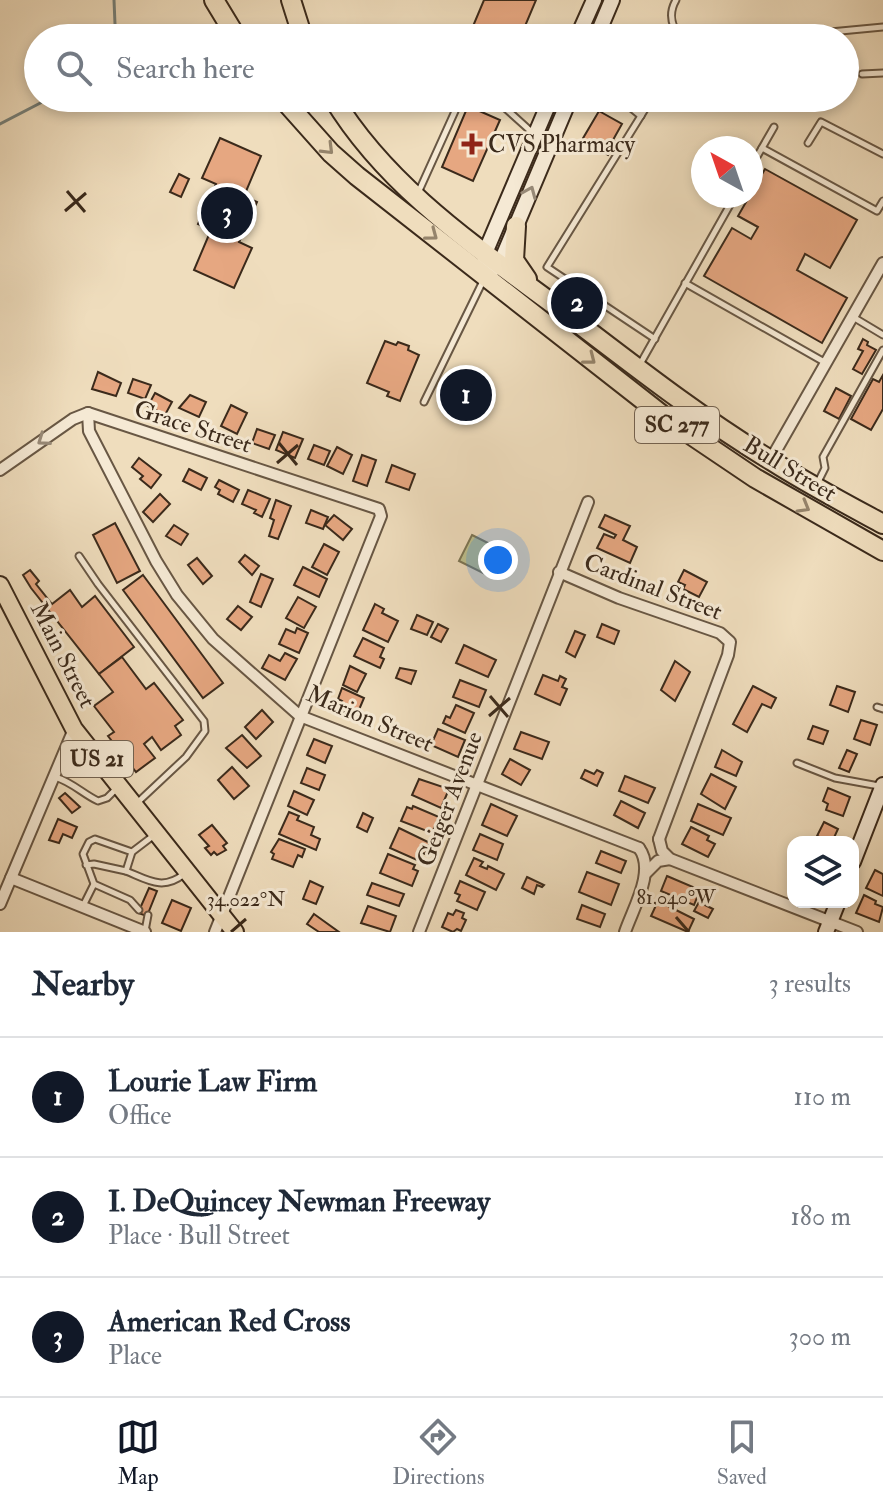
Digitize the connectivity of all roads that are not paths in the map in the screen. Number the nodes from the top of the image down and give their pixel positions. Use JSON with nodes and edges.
{"nodes":[{"id":1,"x":214,"y":0,"type":"edge"},
{"id":2,"x":291,"y":0,"type":"edge"},
{"id":3,"x":594,"y":0,"type":"edge"},
{"id":4,"x":612,"y":0,"type":"edge"},
{"id":5,"x":676,"y":0,"type":"edge"},
{"id":6,"x":229,"y":24,"type":"edge"},
{"id":7,"x":299,"y":24,"type":"edge"},
{"id":8,"x":583,"y":24,"type":"edge"},
{"id":9,"x":602,"y":24,"type":"edge"},
{"id":10,"x":673,"y":24,"type":"edge"},
{"id":11,"x":883,"y":27,"type":"edge"},
{"id":12,"x":859,"y":29,"type":"edge"},
{"id":13,"x":883,"y":73,"type":"edge"},
{"id":14,"x":862,"y":74,"type":"dead end"},
{"id":15,"x":294,"y":112,"type":"edge"},
{"id":16,"x":343,"y":112,"type":"edge"},
{"id":17,"x":455,"y":112,"type":"edge"},
{"id":18,"x":509,"y":112,"type":"edge"},
{"id":19,"x":545,"y":112,"type":"edge"},
{"id":20,"x":564,"y":112,"type":"edge"},
{"id":21,"x":636,"y":112,"type":"edge"},
{"id":22,"x":643,"y":112,"type":"edge"},
{"id":23,"x":641,"y":116,"type":"junction"},
{"id":24,"x":774,"y":127,"type":"dead end"},
{"id":25,"x":535,"y":136,"type":"junction"},
{"id":26,"x":808,"y":143,"type":"dead end"},
{"id":27,"x":763,"y":146,"type":"edge"},
{"id":28,"x":763,"y":149,"type":"edge"},
{"id":29,"x":883,"y":154,"type":"edge"},
{"id":30,"x":416,"y":198,"type":"junction"},
{"id":31,"x":883,"y":202,"type":"edge"},
{"id":32,"x":728,"y":208,"type":"edge"},
{"id":33,"x":516,"y":226,"type":"junction"},
{"id":34,"x":883,"y":263,"type":"edge"},
{"id":35,"x":490,"y":264,"type":"junction"},
{"id":36,"x":685,"y":283,"type":"junction"},
{"id":37,"x":542,"y":296,"type":"junction"},
{"id":38,"x":852,"y":317,"type":"junction"},
{"id":39,"x":883,"y":335,"type":"edge"},
{"id":40,"x":655,"y":339,"type":"junction"},
{"id":41,"x":883,"y":350,"type":"edge"},
{"id":42,"x":826,"y":363,"type":"junction"},
{"id":43,"x":638,"y":368,"type":"junction"},
{"id":44,"x":424,"y":402,"type":"dead end"},
{"id":45,"x":88,"y":413,"type":"junction"},
{"id":46,"x":770,"y":461,"type":"junction"},
{"id":47,"x":0,"y":470,"type":"edge"},
{"id":48,"x":816,"y":487,"type":"junction"},
{"id":49,"x":588,"y":502,"type":"dead end"},
{"id":50,"x":883,"y":524,"type":"edge"},
{"id":51,"x":883,"y":551,"type":"edge"},
{"id":52,"x":79,"y":556,"type":"dead end"},
{"id":53,"x":559,"y":572,"type":"junction"},
{"id":54,"x":0,"y":585,"type":"edge"},
{"id":55,"x":300,"y":716,"type":"junction"},
{"id":56,"x":74,"y":729,"type":"junction"},
{"id":57,"x":797,"y":763,"type":"dead end"},
{"id":58,"x":54,"y":777,"type":"junction"},
{"id":59,"x":477,"y":784,"type":"junction"},
{"id":60,"x":883,"y":786,"type":"edge"},
{"id":61,"x":118,"y":787,"type":"junction"},
{"id":62,"x":133,"y":806,"type":"junction"},
{"id":63,"x":156,"y":834,"type":"junction"},
{"id":64,"x":659,"y":839,"type":"junction"},
{"id":65,"x":859,"y":847,"type":"edge"},
{"id":66,"x":639,"y":848,"type":"junction"},
{"id":67,"x":132,"y":852,"type":"junction"},
{"id":68,"x":670,"y":859,"type":"junction"},
{"id":69,"x":86,"y":865,"type":"junction"},
{"id":70,"x":126,"y":871,"type":"junction"},
{"id":71,"x":186,"y":872,"type":"junction"},
{"id":72,"x":646,"y":873,"type":"junction"},
{"id":73,"x":11,"y":878,"type":"junction"},
{"id":74,"x":94,"y":884,"type":"junction"},
{"id":75,"x":0,"y":904,"type":"edge"},
{"id":76,"x":83,"y":907,"type":"junction"},
{"id":77,"x":139,"y":910,"type":"dead end"},
{"id":78,"x":148,"y":915,"type":"dead end"},
{"id":79,"x":221,"y":916,"type":"junction"},
{"id":80,"x":829,"y":926,"type":"edge"},
{"id":81,"x":145,"y":932,"type":"edge"},
{"id":82,"x":215,"y":932,"type":"edge"},
{"id":83,"x":235,"y":932,"type":"edge"},
{"id":84,"x":419,"y":932,"type":"edge"},
{"id":85,"x":625,"y":932,"type":"edge"},
{"id":86,"x":857,"y":932,"type":"edge"}],
"edges":[{"from":1,"to":6,"type":"highway"},
{"from":2,"to":7,"type":"highway"},
{"from":3,"to":8,"type":"main road"},
{"from":4,"to":9,"type":"main road"},
{"from":5,"to":10,"type":"lane"},
{"from":11,"to":12,"type":"lane"},
{"from":13,"to":14,"type":"lane"},
{"from":15,"to":35,"type":"highway","number":"SC 277","one_way":true},
{"from":16,"to":30,"type":"highway","number":"SC 277"},
{"from":17,"to":30,"type":"lane"},
{"from":18,"to":25,"type":"lane"},
{"from":19,"to":25,"type":"main road"},
{"from":33,"to":20,"type":"main road","one_way":true},
{"from":21,"to":23,"type":"lane"},
{"from":22,"to":23,"type":"lane"},
{"from":23,"to":40,"type":"lane"},
{"from":24,"to":27,"type":"lane"},
{"from":25,"to":35,"type":"main road"},
{"from":26,"to":29,"type":"lane"},
{"from":28,"to":31,"type":"lane"},
{"from":30,"to":35,"type":"highway","number":"SC 277"},
{"from":32,"to":36,"type":"lane"},
{"from":33,"to":35,"type":"main road"},
{"from":33,"to":37,"type":"highway"},
{"from":34,"to":38,"type":"street"},
{"from":35,"to":37,"type":"highway","name":"Bull Street","number":"SC 277"},
{"from":35,"to":44,"type":"lane"},
{"from":35,"to":51,"type":"highway","name":"Bull Street","number":"SC 277","one_way":true},
{"from":36,"to":40,"type":"lane"},
{"from":36,"to":42,"type":"lane"},
{"from":37,"to":43,"type":"highway","name":"Bull Street","number":"SC 277"},
{"from":38,"to":39,"type":"lane"},
{"from":38,"to":42,"type":"street"},
{"from":40,"to":43,"type":"lane"},
{"from":41,"to":48,"type":"lane"},
{"from":42,"to":46,"type":"street"},
{"from":43,"to":46,"type":"highway","name":"Bull Street","number":"SC 277"},
{"from":45,"to":47,"type":"street","one_way":true},
{"from":45,"to":55,"type":"street","name":"Marion Street"},
{"from":45,"to":55,"type":"street","name":"Grace Street"},
{"from":46,"to":48,"type":"highway","name":"Bull Street","number":"SC 277"},
{"from":48,"to":50,"type":"highway","name":"Bull Street","number":"SC 277"},
{"from":49,"to":53,"type":"street","name":"Geiger Avenue"},
{"from":52,"to":62,"type":"lane"},
{"from":53,"to":59,"type":"street","name":"Geiger Avenue"},
{"from":53,"to":64,"type":"street","name":"Cardinal Street"},
{"from":54,"to":56,"type":"main road","name":"Main Street","number":"US 21"},
{"from":55,"to":59,"type":"street","name":"Marion Street"},
{"from":55,"to":79,"type":"street"},
{"from":56,"to":58,"type":"street"},
{"from":56,"to":61,"type":"main road","name":"Main Street","number":"US 21"},
{"from":57,"to":60,"type":"lane"},
{"from":58,"to":61,"type":"lane"},
{"from":58,"to":73,"type":"street"},
{"from":59,"to":66,"type":"street","name":"Marion Street"},
{"from":59,"to":84,"type":"street","name":"Geiger Avenue"},
{"from":60,"to":65,"type":"main road"},
{"from":61,"to":62,"type":"main road","name":"Main Street","number":"US 21"},
{"from":62,"to":63,"type":"main road","name":"Main Street","number":"US 21"},
{"from":63,"to":67,"type":"lane"},
{"from":63,"to":71,"type":"main road","name":"Main Street","number":"US 21"},
{"from":64,"to":66,"type":"street"},
{"from":64,"to":68,"type":"street"},
{"from":66,"to":72,"type":"street"},
{"from":67,"to":69,"type":"lane"},
{"from":67,"to":70,"type":"lane"},
{"from":68,"to":72,"type":"street"},
{"from":68,"to":80,"type":"street"},
{"from":69,"to":70,"type":"lane"},
{"from":69,"to":74,"type":"lane"},
{"from":70,"to":71,"type":"lane"},
{"from":71,"to":79,"type":"main road","name":"Main Street","number":"US 21"},
{"from":72,"to":85,"type":"street"},
{"from":73,"to":75,"type":"street"},
{"from":73,"to":76,"type":"street"},
{"from":74,"to":76,"type":"lane"},
{"from":74,"to":77,"type":"lane"},
{"from":76,"to":81,"type":"street"},
{"from":78,"to":81,"type":"lane"},
{"from":79,"to":82,"type":"street"},
{"from":79,"to":83,"type":"main road","name":"Main Street","number":"US 21"},
{"from":80,"to":86,"type":"street"}]}
